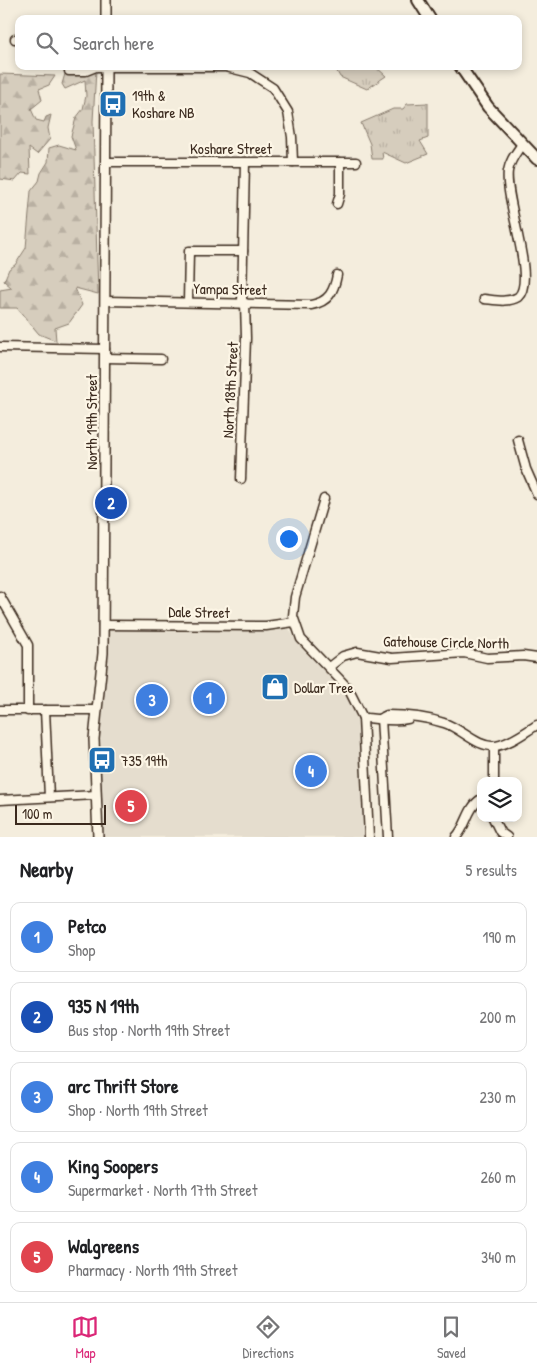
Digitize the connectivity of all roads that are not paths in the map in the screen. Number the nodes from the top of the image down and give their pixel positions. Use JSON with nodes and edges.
{"nodes":[{"id":1,"x":106,"y":0,"type":"edge"},
{"id":2,"x":418,"y":0,"type":"edge"},
{"id":3,"x":106,"y":15,"type":"edge"},
{"id":4,"x":427,"y":15,"type":"edge"},
{"id":5,"x":69,"y":70,"type":"edge"},
{"id":6,"x":88,"y":70,"type":"edge"},
{"id":7,"x":106,"y":70,"type":"edge"},
{"id":8,"x":238,"y":70,"type":"edge"},
{"id":9,"x":463,"y":70,"type":"edge"},
{"id":10,"x":522,"y":144,"type":"junction"},
{"id":11,"x":537,"y":159,"type":"edge"},
{"id":12,"x":106,"y":162,"type":"junction"},
{"id":13,"x":244,"y":162,"type":"junction"},
{"id":14,"x":293,"y":162,"type":"junction"},
{"id":15,"x":340,"y":162,"type":"junction"},
{"id":16,"x":356,"y":162,"type":"dead end"},
{"id":17,"x":337,"y":204,"type":"dead end"},
{"id":18,"x":243,"y":251,"type":"junction"},
{"id":19,"x":337,"y":275,"type":"dead end"},
{"id":20,"x":484,"y":299,"type":"dead end"},
{"id":21,"x":106,"y":301,"type":"junction"},
{"id":22,"x":188,"y":302,"type":"junction"},
{"id":23,"x":243,"y":303,"type":"junction"},
{"id":24,"x":0,"y":347,"type":"edge"},
{"id":25,"x":105,"y":353,"type":"junction"},
{"id":26,"x":161,"y":359,"type":"dead end"},
{"id":27,"x":518,"y":440,"type":"dead end"},
{"id":28,"x":241,"y":478,"type":"dead end"},
{"id":29,"x":537,"y":494,"type":"edge"},
{"id":30,"x":324,"y":499,"type":"dead end"},
{"id":31,"x":0,"y":596,"type":"edge"},
{"id":32,"x":294,"y":622,"type":"junction"},
{"id":33,"x":103,"y":624,"type":"junction"},
{"id":34,"x":537,"y":658,"type":"edge"},
{"id":35,"x":329,"y":667,"type":"junction"},
{"id":36,"x":0,"y":710,"type":"edge"},
{"id":37,"x":45,"y":710,"type":"junction"},
{"id":38,"x":97,"y":710,"type":"junction"},
{"id":39,"x":28,"y":712,"type":"junction"},
{"id":40,"x":363,"y":718,"type":"junction"},
{"id":41,"x":381,"y":718,"type":"junction"},
{"id":42,"x":537,"y":725,"type":"edge"},
{"id":43,"x":494,"y":746,"type":"junction"},
{"id":44,"x":494,"y":777,"type":"edge"},
{"id":45,"x":96,"y":795,"type":"junction"},
{"id":46,"x":49,"y":797,"type":"junction"},
{"id":47,"x":0,"y":800,"type":"edge"},
{"id":48,"x":477,"y":802,"type":"edge"},
{"id":49,"x":495,"y":822,"type":"edge"},
{"id":50,"x":387,"y":835,"type":"edge"},
{"id":51,"x":98,"y":837,"type":"edge"},
{"id":52,"x":369,"y":837,"type":"edge"},
{"id":53,"x":457,"y":837,"type":"edge"},
{"id":54,"x":507,"y":837,"type":"edge"}],
"edges":[{"from":1,"to":3,"type":"street"},
{"from":2,"to":4,"type":"main road"},
{"from":5,"to":6,"type":"street"},
{"from":7,"to":12,"type":"street","name":"North 19th Street"},
{"from":8,"to":14,"type":"street"},
{"from":9,"to":10,"type":"main road"},
{"from":10,"to":11,"type":"main road"},
{"from":10,"to":20,"type":"street"},
{"from":12,"to":13,"type":"street","name":"Koshare Street"},
{"from":12,"to":21,"type":"street","name":"North 19th Street"},
{"from":13,"to":14,"type":"street","name":"Koshare Street"},
{"from":13,"to":18,"type":"street","name":"North 18th Street"},
{"from":14,"to":15,"type":"street","name":"Koshare Street"},
{"from":15,"to":16,"type":"street","name":"Koshare Street"},
{"from":15,"to":17,"type":"street"},
{"from":18,"to":22,"type":"street"},
{"from":18,"to":23,"type":"street","name":"North 18th Street"},
{"from":19,"to":23,"type":"street","name":"Yampa Street"},
{"from":21,"to":22,"type":"street","name":"Yampa Street"},
{"from":21,"to":25,"type":"street","name":"North 19th Street"},
{"from":22,"to":23,"type":"street","name":"Yampa Street"},
{"from":23,"to":28,"type":"street","name":"North 18th Street"},
{"from":24,"to":25,"type":"street"},
{"from":25,"to":26,"type":"street"},
{"from":25,"to":33,"type":"street","name":"North 19th Street"},
{"from":27,"to":29,"type":"street"},
{"from":30,"to":32,"type":"street"},
{"from":31,"to":39,"type":"street"},
{"from":32,"to":33,"type":"street","name":"Dale Street"},
{"from":32,"to":35,"type":"street"},
{"from":33,"to":38,"type":"street","name":"North 19th Street"},
{"from":34,"to":35,"type":"street","name":"Gatehouse Circle North"},
{"from":35,"to":40,"type":"street"},
{"from":36,"to":39,"type":"street"},
{"from":37,"to":38,"type":"street"},
{"from":37,"to":39,"type":"street"},
{"from":37,"to":46,"type":"street"},
{"from":38,"to":45,"type":"street","name":"North 19th Street"},
{"from":40,"to":41,"type":"street"},
{"from":40,"to":52,"type":"street"},
{"from":41,"to":43,"type":"street"},
{"from":41,"to":50,"type":"street"},
{"from":42,"to":43,"type":"street"},
{"from":43,"to":44,"type":"street"},
{"from":45,"to":46,"type":"street"},
{"from":45,"to":51,"type":"street","name":"North 19th Street"},
{"from":46,"to":47,"type":"street"},
{"from":48,"to":53,"type":"street"},
{"from":49,"to":54,"type":"street"}]}
